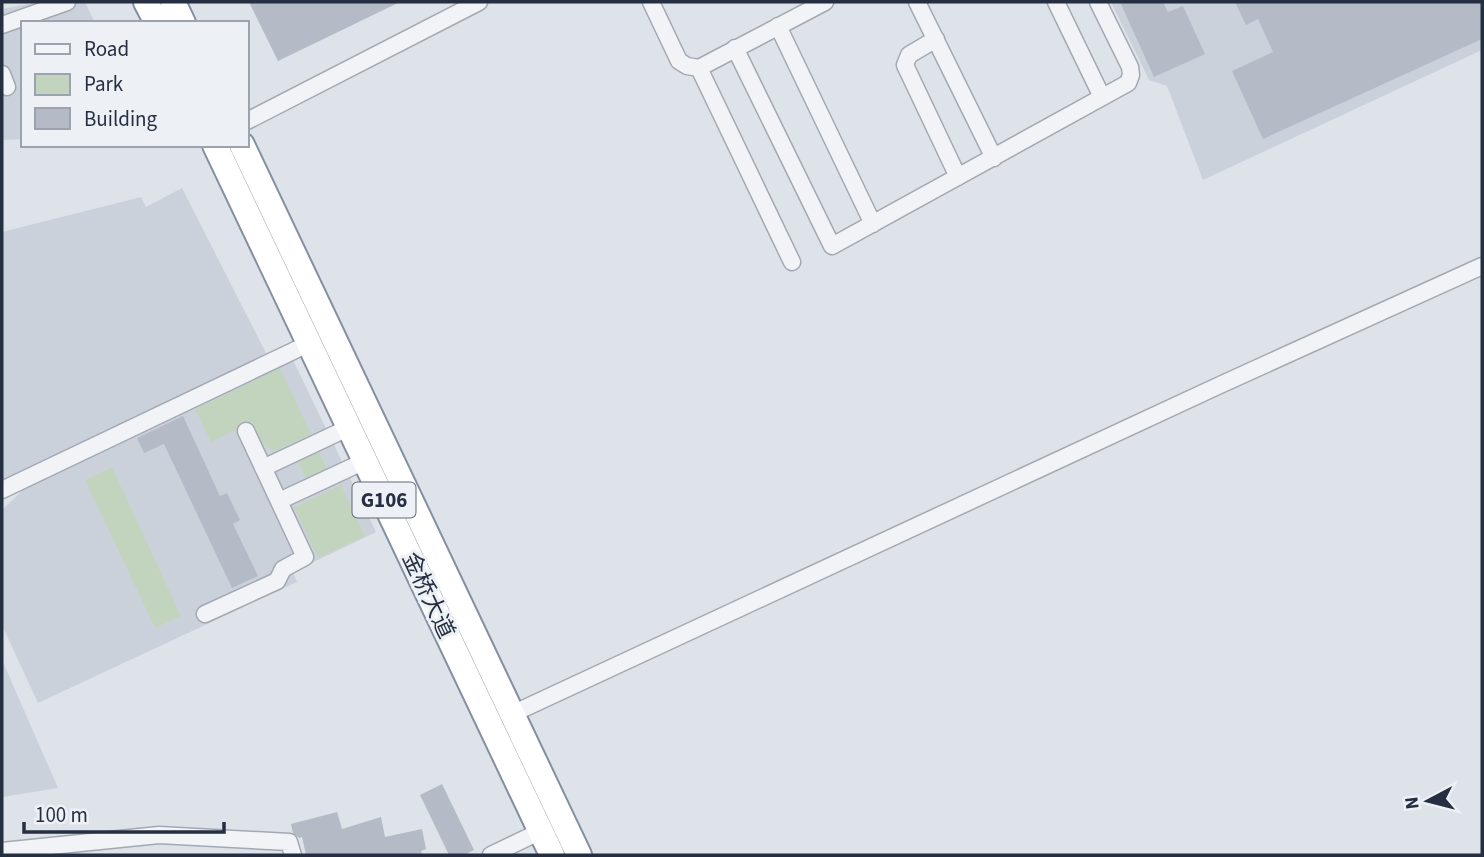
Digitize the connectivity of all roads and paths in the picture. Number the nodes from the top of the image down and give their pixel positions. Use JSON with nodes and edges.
{"nodes":[{"id":1,"x":67,"y":2,"type":"edge"},
{"id":2,"x":146,"y":2,"type":"edge"},
{"id":3,"x":173,"y":2,"type":"edge"},
{"id":4,"x":480,"y":2,"type":"edge"},
{"id":5,"x":651,"y":2,"type":"edge"},
{"id":6,"x":825,"y":2,"type":"edge"},
{"id":7,"x":918,"y":2,"type":"edge"},
{"id":8,"x":1056,"y":2,"type":"edge"},
{"id":9,"x":1098,"y":2,"type":"edge"},
{"id":10,"x":156,"y":21,"type":"edge"},
{"id":11,"x":182,"y":21,"type":"edge"},
{"id":12,"x":2,"y":25,"type":"edge"},
{"id":13,"x":778,"y":26,"type":"junction"},
{"id":14,"x":936,"y":39,"type":"junction"},
{"id":15,"x":735,"y":48,"type":"junction"},
{"id":16,"x":699,"y":68,"type":"junction"},
{"id":17,"x":1102,"y":97,"type":"junction"},
{"id":18,"x":248,"y":120,"type":"edge"},
{"id":19,"x":216,"y":147,"type":"edge"},
{"id":20,"x":243,"y":147,"type":"edge"},
{"id":21,"x":994,"y":158,"type":"junction"},
{"id":22,"x":958,"y":177,"type":"junction"},
{"id":23,"x":873,"y":224,"type":"junction"},
{"id":24,"x":792,"y":262,"type":"dead end"},
{"id":25,"x":1482,"y":266,"type":"edge"},
{"id":26,"x":310,"y":343,"type":"junction"},
{"id":27,"x":350,"y":427,"type":"junction"},
{"id":28,"x":246,"y":431,"type":"dead end"},
{"id":29,"x":365,"y":460,"type":"junction"},
{"id":30,"x":263,"y":468,"type":"junction"},
{"id":31,"x":2,"y":490,"type":"edge"},
{"id":32,"x":279,"y":502,"type":"junction"},
{"id":33,"x":205,"y":614,"type":"dead end"},
{"id":34,"x":512,"y":714,"type":"junction"},
{"id":35,"x":541,"y":831,"type":"junction"},
{"id":36,"x":2,"y":851,"type":"edge"},
{"id":37,"x":293,"y":855,"type":"edge"},
{"id":38,"x":491,"y":855,"type":"edge"},
{"id":39,"x":552,"y":855,"type":"edge"},
{"id":40,"x":579,"y":855,"type":"edge"}],
"edges":[{"from":1,"to":12,"type":"street"},
{"from":2,"to":10,"type":"highway"},
{"from":3,"to":11,"type":"highway"},
{"from":4,"to":18,"type":"street"},
{"from":5,"to":16,"type":"street"},
{"from":6,"to":13,"type":"street"},
{"from":7,"to":14,"type":"street"},
{"from":8,"to":17,"type":"street"},
{"from":9,"to":17,"type":"street"},
{"from":13,"to":15,"type":"street"},
{"from":13,"to":23,"type":"street"},
{"from":14,"to":21,"type":"street"},
{"from":14,"to":22,"type":"street"},
{"from":15,"to":16,"type":"street"},
{"from":15,"to":23,"type":"street"},
{"from":16,"to":24,"type":"street"},
{"from":17,"to":21,"type":"street"},
{"from":19,"to":26,"type":"highway","name":"金桥大道","number":"G106"},
{"from":20,"to":34,"type":"highway","name":"金桥大道","number":"G106"},
{"from":21,"to":22,"type":"street"},
{"from":22,"to":23,"type":"street"},
{"from":25,"to":34,"type":"street"},
{"from":26,"to":27,"type":"highway","name":"金桥大道","number":"G106"},
{"from":26,"to":31,"type":"street"},
{"from":27,"to":29,"type":"highway","name":"金桥大道","number":"G106"},
{"from":27,"to":30,"type":"street"},
{"from":28,"to":30,"type":"street"},
{"from":29,"to":32,"type":"street"},
{"from":29,"to":35,"type":"highway","name":"金桥大道","number":"G106"},
{"from":30,"to":32,"type":"street"},
{"from":32,"to":33,"type":"street"},
{"from":34,"to":40,"type":"highway","name":"金桥大道","number":"G106"},
{"from":35,"to":38,"type":"street"},
{"from":35,"to":39,"type":"highway","name":"金桥大道","number":"G106"},
{"from":36,"to":37,"type":"street"}]}
